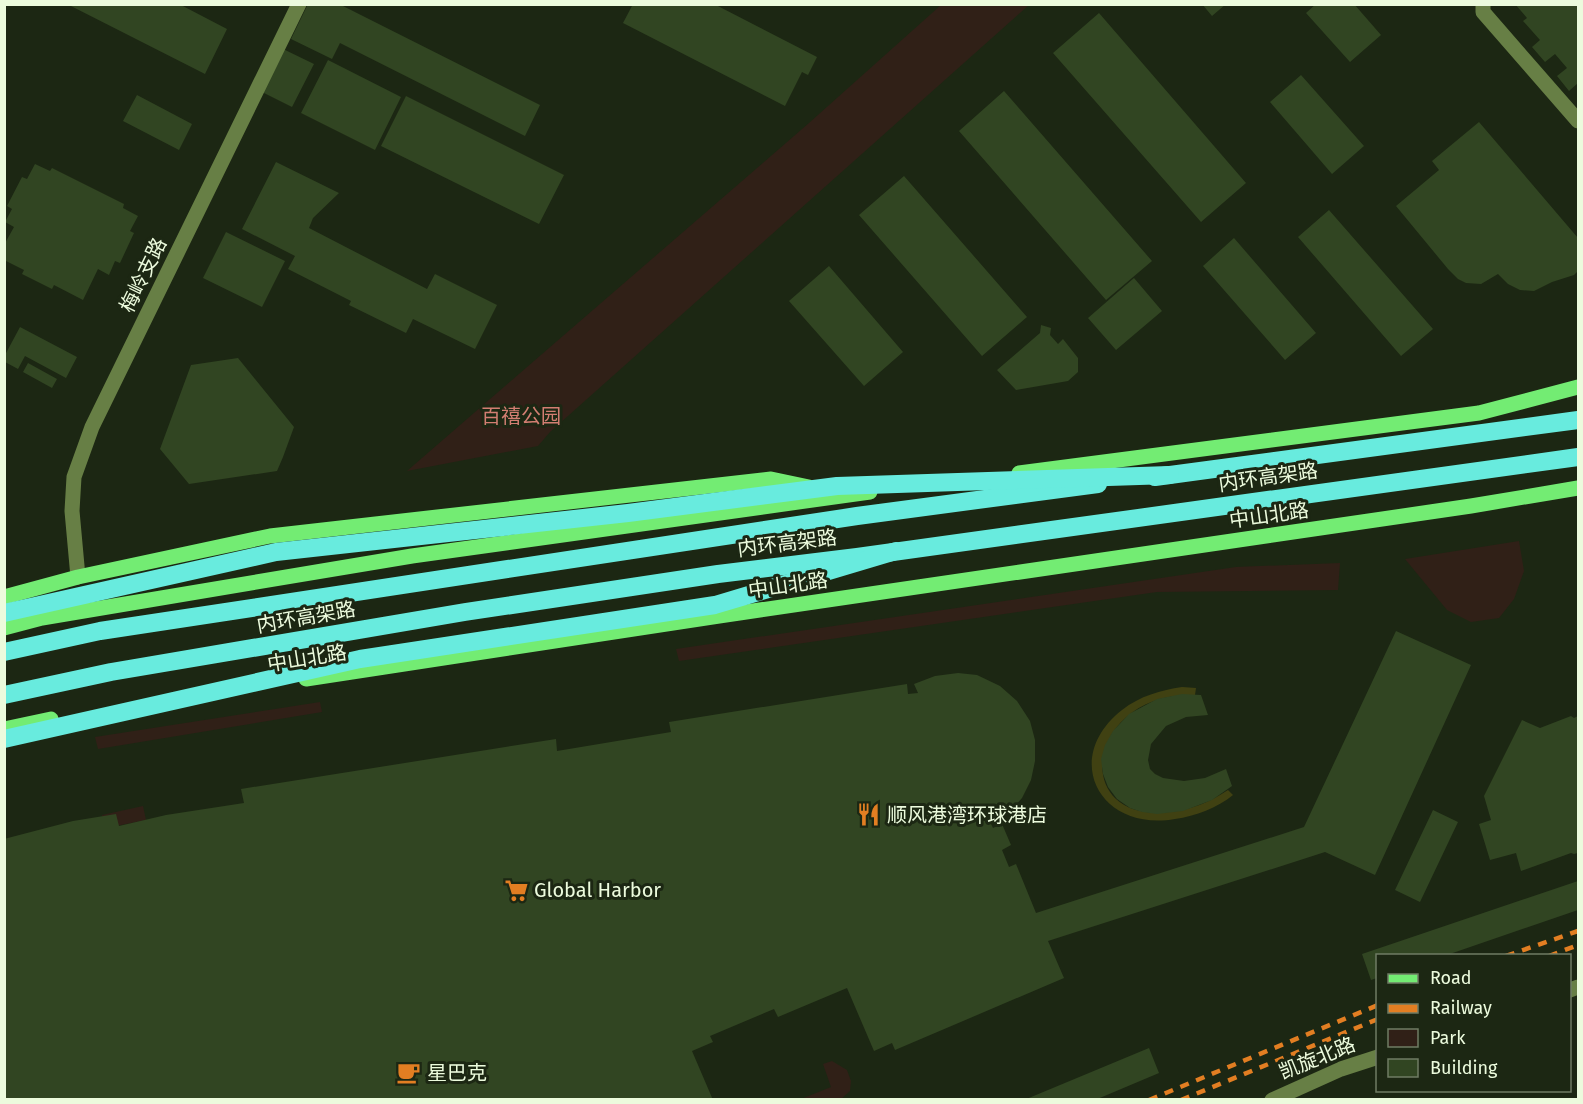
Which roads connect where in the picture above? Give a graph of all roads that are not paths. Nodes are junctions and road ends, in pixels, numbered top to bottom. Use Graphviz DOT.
graph roads {
  1 [pos="299,4"];
  2 [pos="1483,4"];
  3 [pos="1578,121"];
  4 [pos="1578,387"];
  5 [pos="1578,420"];
  6 [pos="1578,457"];
  7 [pos="1170,475"];
  8 [pos="1578,488"];
  9 [pos="850,495"];
  10 [pos="896,551"];
  11 [pos="78,577"];
  12 [pos="4,597"];
  13 [pos="4,613"];
  14 [pos="4,628"];
  15 [pos="4,652"];
  16 [pos="4,695"];
  17 [pos="4,729"];
  18 [pos="4,739"];
  19 [pos="1376,1057"];
  20 [pos="1272,1100"];
  1 -- 11 [label="street, 梅岭支路"];
  2 -- 3 [label="street"];
  4 -- 9 [label="main road"];
  5 -- 7 [label="highway, 内环高架路"];
  6 -- 10 [label="highway, 内环高架路"];
  7 -- 13 [label="highway, bridge"];
  7 -- 15 [label="highway, 内环高架路, bridge"];
  8 -- 17 [label="main road, 中山北路"];
  9 -- 11 [label="main road"];
  9 -- 14 [label="main road"];
  10 -- 16 [label="highway, 内环高架路, bridge"];
  10 -- 18 [label="highway, bridge"];
  11 -- 12 [label="main road"];
  19 -- 20 [label="street, 凯旋北路"];
}
